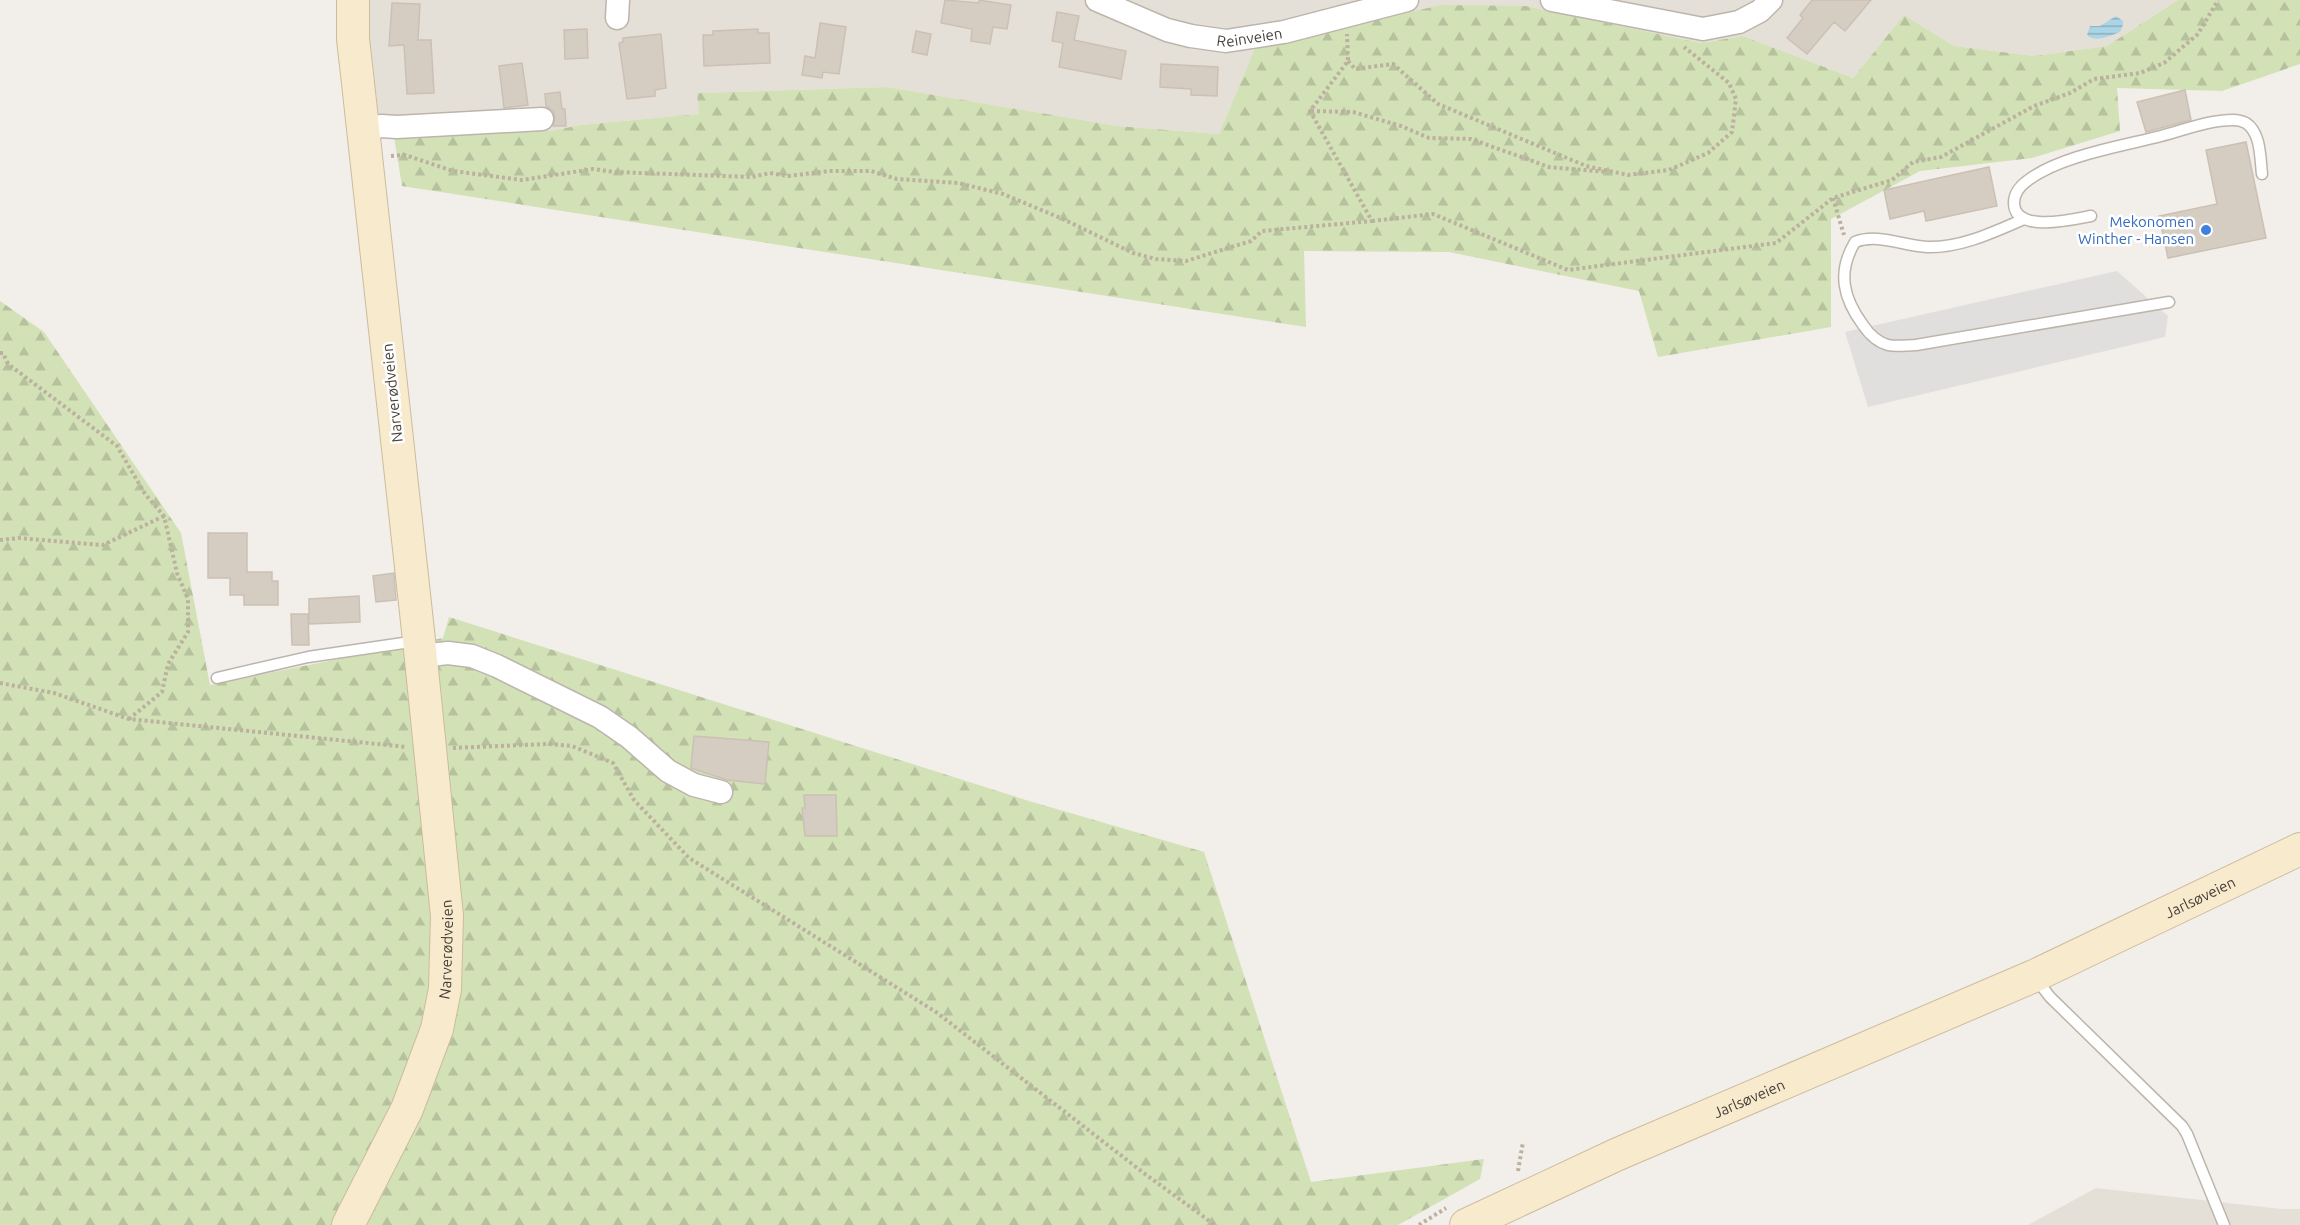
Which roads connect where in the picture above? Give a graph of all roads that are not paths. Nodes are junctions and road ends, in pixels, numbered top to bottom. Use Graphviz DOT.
graph roads {
  1 [pos="354,0"];
  2 [pos="1096,0"];
  3 [pos="1407,0"];
  4 [pos="1552,0"];
  5 [pos="1771,0"];
  6 [pos="542,119"];
  7 [pos="365,143"];
  8 [pos="2262,174"];
  9 [pos="2091,216"];
  10 [pos="2024,219"];
  11 [pos="2169,302"];
  12 [pos="420,648"];
  13 [pos="217,678"];
  14 [pos="721,792"];
  15 [pos="2300,849"];
  16 [pos="2034,976"];
  17 [pos="348,1225"];
  18 [pos="1466,1225"];
  19 [pos="2224,1225"];
  1 -- 7 [label="main road, Narverødveien"];
  2 -- 3 [label="street, Reinveien"];
  4 -- 5 [label="street"];
  6 -- 7 [label="street"];
  7 -- 12 [label="main road, Narverødveien"];
  8 -- 10 [label="lane"];
  9 -- 10 [label="lane"];
  10 -- 11 [label="lane"];
  12 -- 13 [label="lane"];
  12 -- 14 [label="street"];
  12 -- 17 [label="main road, Narverødveien"];
  15 -- 16 [label="main road, Jarlsøveien"];
  16 -- 18 [label="main road, Jarlsøveien"];
  16 -- 19 [label="lane"];
}
